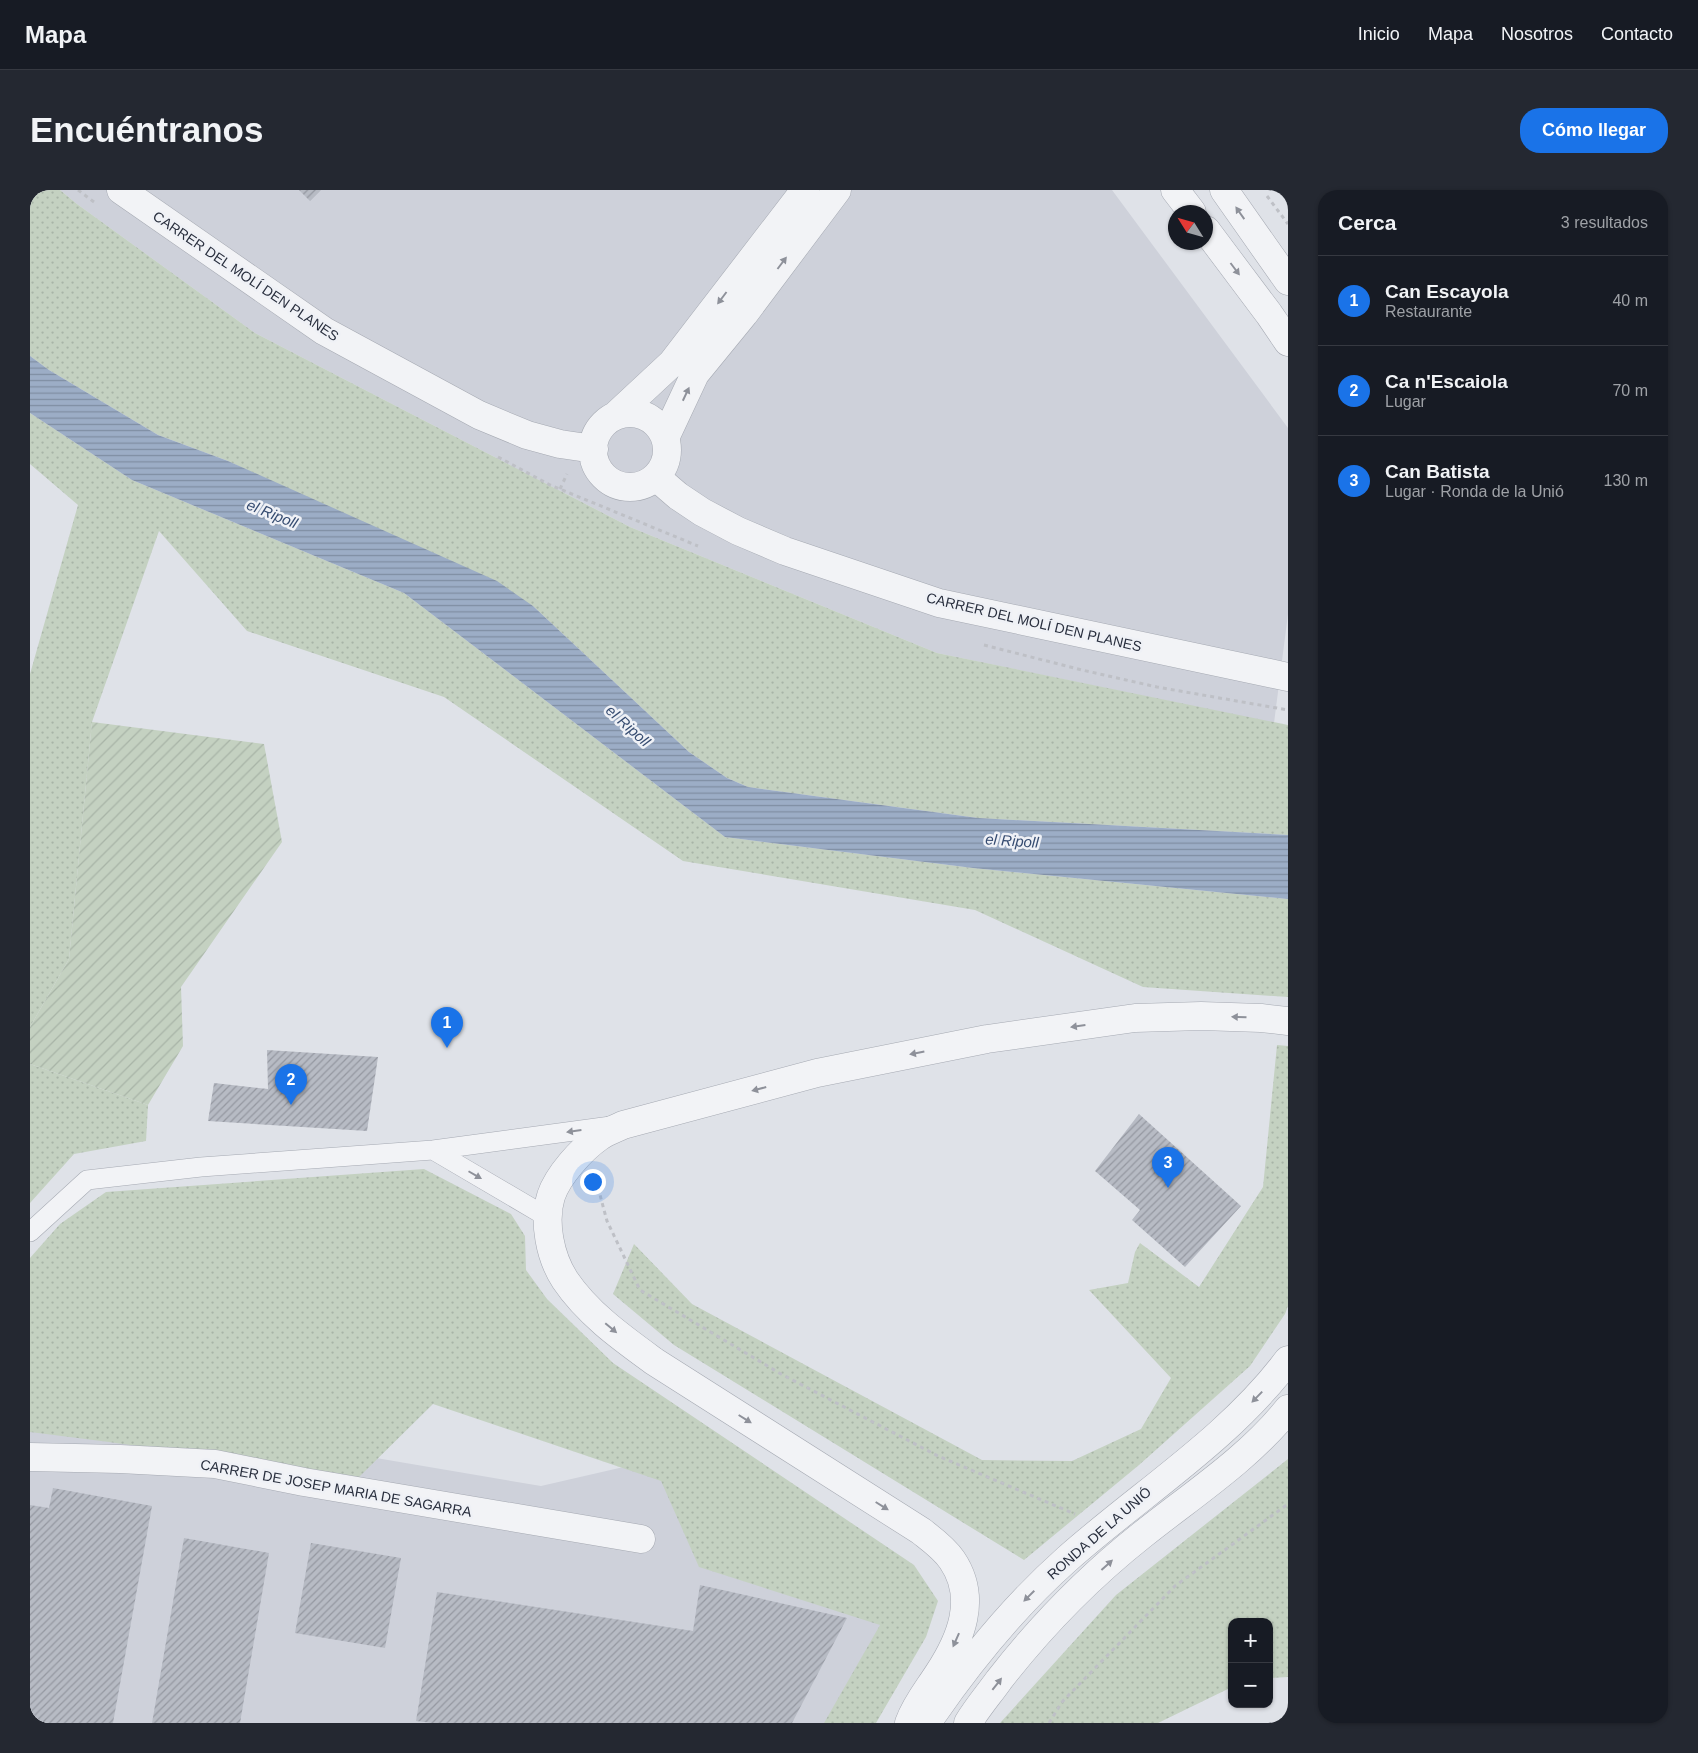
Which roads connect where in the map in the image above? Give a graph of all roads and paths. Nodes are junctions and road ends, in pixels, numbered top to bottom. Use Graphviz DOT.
graph roads {
  1 [pos="121,190"];
  2 [pos="805,190"];
  3 [pos="837,190"];
  4 [pos="1175,190"];
  5 [pos="1224,190"];
  6 [pos="1263,190"];
  7 [pos="1187,205"];
  8 [pos="1288,224"];
  9 [pos="1213,239"];
  10 [pos="1288,281"];
  11 [pos="1288,342"];
  12 [pos="615,416"];
  13 [pos="665,438"];
  14 [pos="594,449"];
  15 [pos="656,477"];
  16 [pos="1288,678"];
  17 [pos="1262,705"];
  18 [pos="1288,710"];
  19 [pos="1288,1021"];
  20 [pos="623,1125"];
  21 [pos="583,1149"];
  22 [pos="433,1150"];
  23 [pos="547,1217"];
  24 [pos="30,1232"];
  25 [pos="1288,1360"];
  26 [pos="1288,1408"];
  27 [pos="1288,1431"];
  28 [pos="30,1457"];
  29 [pos="1229,1467"];
  30 [pos="1288,1504"];
  31 [pos="1105,1526"];
  32 [pos="641,1539"];
  33 [pos="909,1723"];
  34 [pos="927,1723"];
  35 [pos="968,1723"];
  36 [pos="1049,1723"];
  1 -- 14 [label="street, CARRER DEL MOLÍ DEN PLANES"];
  2 -- 12 [label="street, one-way"];
  13 -- 3 [label="street, one-way"];
  4 -- 7 [label="street"];
  10 -- 5 [label="street, one-way"];
  6 -- 8 [label="path"];
  9 -- 11 [label="street, one-way"];
  12 -- 13 [label="street"];
  12 -- 14 [label="street"];
  13 -- 15 [label="street"];
  14 -- 15 [label="street"];
  15 -- 16 [label="street, CARRER DEL MOLÍ DEN PLANES"];
  17 -- 18 [label="path"];
  19 -- 20 [label="street, one-way"];
  20 -- 21 [label="street"];
  20 -- 22 [label="lane, one-way"];
  21 -- 23 [label="street"];
  21 -- 31 [label="path"];
  22 -- 23 [label="lane, one-way"];
  22 -- 24 [label="lane"];
  23 -- 33 [label="street, one-way"];
  25 -- 31 [label="street, RONDA DE LA UNIÓ, one-way"];
  26 -- 29 [label="street"];
  27 -- 29 [label="street"];
  28 -- 32 [label="street, CARRER DE JOSEP MARIA DE SAGARRA"];
  35 -- 29 [label="street, one-way"];
  30 -- 36 [label="path"];
  31 -- 34 [label="street, RONDA DE LA UNIÓ, one-way"];
}
